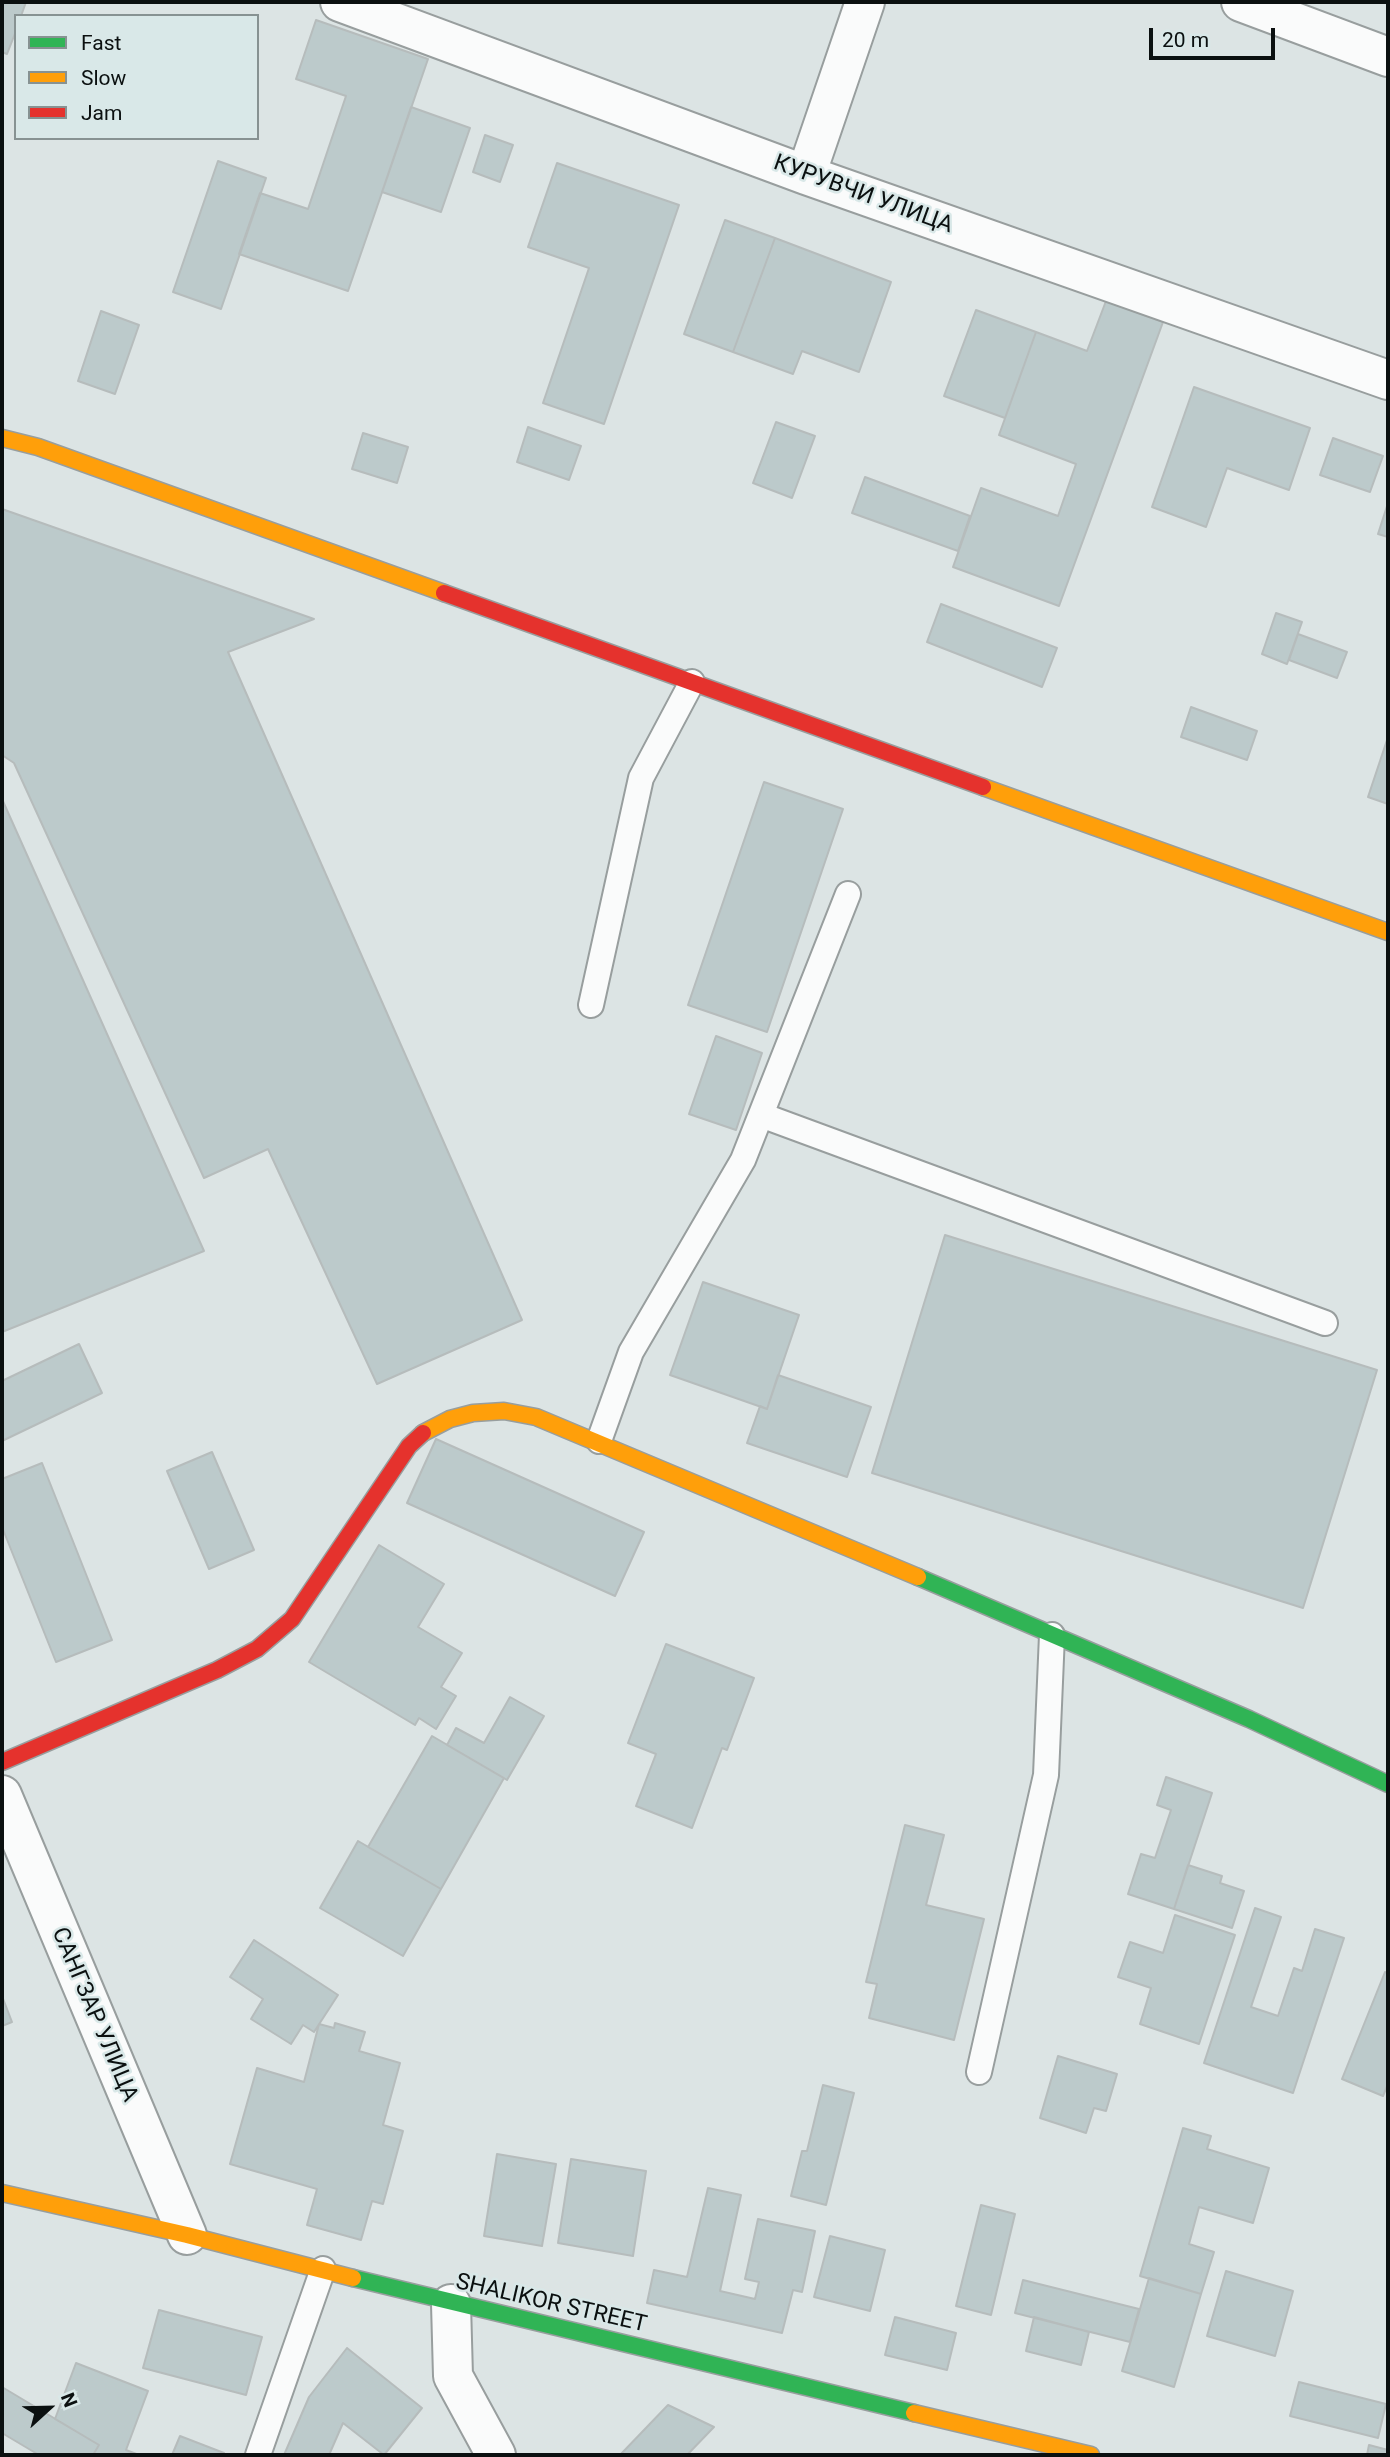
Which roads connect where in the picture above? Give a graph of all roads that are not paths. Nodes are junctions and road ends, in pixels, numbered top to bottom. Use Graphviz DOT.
graph roads {
  1 [pos="340,2"];
  2 [pos="865,2"];
  3 [pos="1241,2"];
  4 [pos="1388,57"];
  5 [pos="806,175"];
  6 [pos="1388,380"];
  7 [pos="2,438"];
  8 [pos="692,682"];
  9 [pos="848,894"];
  10 [pos="1388,932"];
  11 [pos="591,1005"];
  12 [pos="761,1115"];
  13 [pos="1325,1323"];
  14 [pos="599,1440"];
  15 [pos="1052,1635"];
  16 [pos="2,1762"];
  17 [pos="1388,1784"];
  18 [pos="2,1795"];
  19 [pos="979,2073"];
  20 [pos="2,2193"];
  21 [pos="187,2235"];
  22 [pos="323,2269"];
  23 [pos="451,2304"];
  24 [pos="258,2455"];
  25 [pos="496,2455"];
  26 [pos="1091,2455"];
  1 -- 5 [label="street, КУРУВЧИ УЛИЦА"];
  2 -- 5 [label="street"];
  3 -- 4 [label="street"];
  5 -- 6 [label="street, КУРУВЧИ УЛИЦА"];
  7 -- 8 [label="street"];
  8 -- 10 [label="street"];
  8 -- 11 [label="lane"];
  9 -- 12 [label="lane"];
  12 -- 13 [label="lane"];
  12 -- 14 [label="lane"];
  14 -- 15 [label="street"];
  14 -- 16 [label="street"];
  15 -- 17 [label="street"];
  15 -- 19 [label="lane"];
  18 -- 21 [label="street, САНГЗАР УЛИЦА"];
  20 -- 21 [label="street, SHАLIKOR STREET"];
  21 -- 22 [label="street, SHАLIKOR STREET"];
  22 -- 23 [label="street, SHАLIKOR STREET"];
  22 -- 24 [label="lane"];
  23 -- 25 [label="street"];
  23 -- 26 [label="street, SHАLIKOR STREET"];
}
